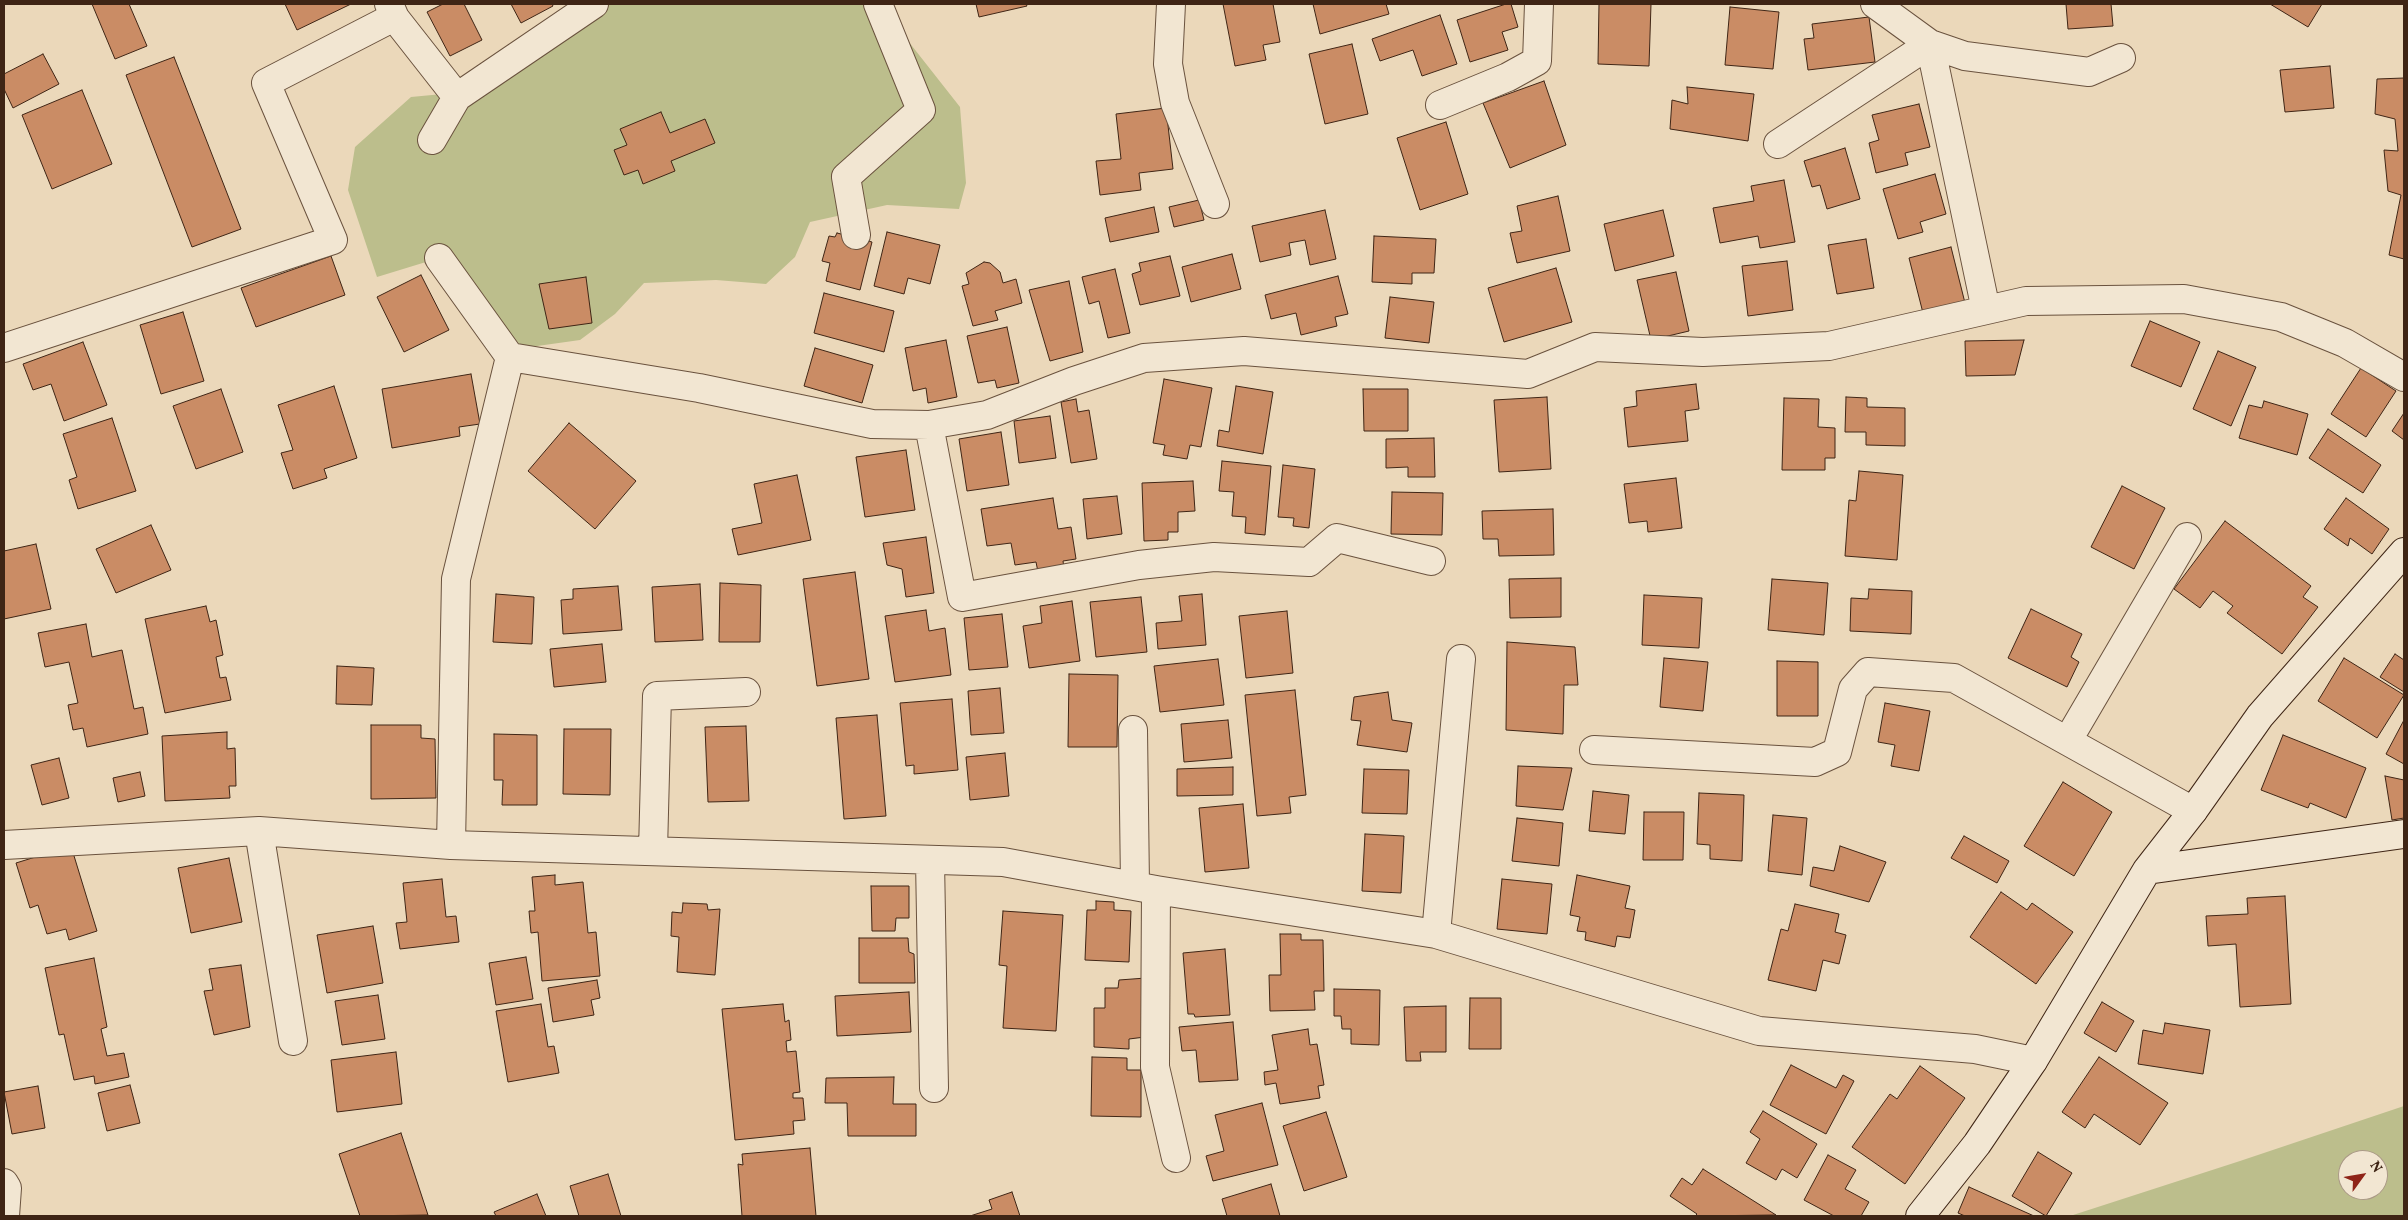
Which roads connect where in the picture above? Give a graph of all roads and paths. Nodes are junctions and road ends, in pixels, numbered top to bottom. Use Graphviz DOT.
graph roads {
  1 [pos="594,4"];
  2 [pos="878,4"];
  3 [pos="1171,4"];
  4 [pos="1539,4"];
  5 [pos="1875,4"];
  6 [pos="392,10"];
  7 [pos="1930,44"];
  8 [pos="2121,58"];
  9 [pos="457,97"];
  10 [pos="1440,105"];
  11 [pos="432,140"];
  12 [pos="1778,144"];
  13 [pos="1215,204"];
  14 [pos="856,235"];
  15 [pos="439,258"];
  16 [pos="1986,310"];
  17 [pos="4,348"];
  18 [pos="510,358"];
  19 [pos="2404,377"];
  20 [pos="929,425"];
  21 [pos="2187,537"];
  22 [pos="2404,552"];
  23 [pos="1431,561"];
  24 [pos="1461,659"];
  25 [pos="746,692"];
  26 [pos="1133,730"];
  27 [pos="2068,740"];
  28 [pos="1594,750"];
  29 [pos="2194,811"];
  30 [pos="259,831"];
  31 [pos="2404,834"];
  32 [pos="451,845"];
  33 [pos="4,846"];
  34 [pos="652,852"];
  35 [pos="930,860"];
  36 [pos="2147,870"];
  37 [pos="1146,888"];
  38 [pos="1436,934"];
  39 [pos="293,1041"];
  40 [pos="2033,1061"];
  41 [pos="934,1088"];
  42 [pos="1176,1158"];
  43 [pos="4,1183"];
  44 [pos="5,1216"];
  45 [pos="1920,1216"];
  1 -- 9 [label="street"];
  2 -- 14 [label="street"];
  3 -- 13 [label="street"];
  4 -- 10 [label="street"];
  5 -- 7 [label="street"];
  6 -- 9 [label="street"];
  6 -- 17 [label="street"];
  7 -- 8 [label="street"];
  7 -- 12 [label="street"];
  7 -- 16 [label="street"];
  9 -- 11 [label="street"];
  15 -- 18 [label="street"];
  16 -- 19 [label="street"];
  16 -- 20 [label="street"];
  18 -- 20 [label="street"];
  18 -- 32 [label="street"];
  20 -- 23 [label="street"];
  21 -- 27 [label="street"];
  22 -- 29 [label="street"];
  24 -- 38 [label="street"];
  25 -- 34 [label="street"];
  26 -- 37 [label="street"];
  27 -- 28 [label="street"];
  27 -- 29 [label="street"];
  29 -- 36 [label="street"];
  30 -- 32 [label="street"];
  30 -- 33 [label="street"];
  30 -- 39 [label="street"];
  31 -- 36 [label="street"];
  32 -- 34 [label="street"];
  34 -- 35 [label="street"];
  35 -- 37 [label="street"];
  35 -- 41 [label="street"];
  36 -- 40 [label="street"];
  37 -- 38 [label="street"];
  37 -- 42 [label="street"];
  38 -- 40 [label="street"];
  40 -- 45 [label="street"];
  43 -- 44 [label="street"];
}
